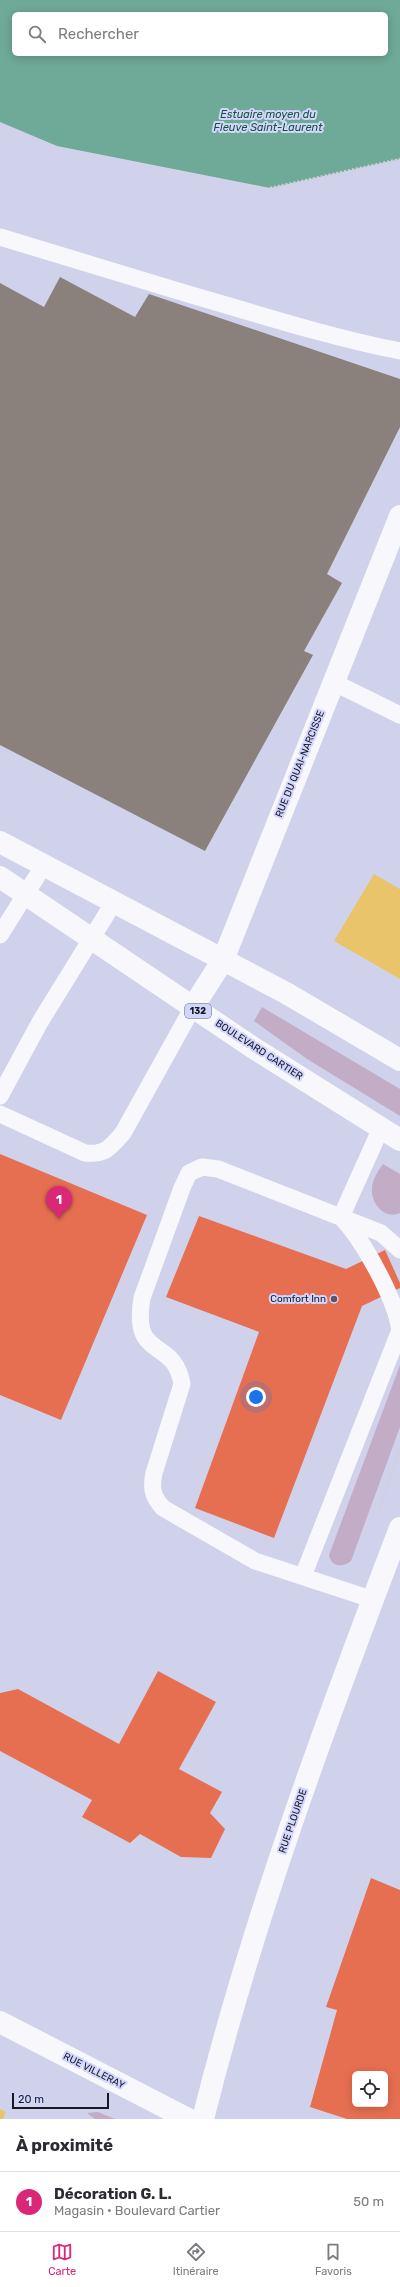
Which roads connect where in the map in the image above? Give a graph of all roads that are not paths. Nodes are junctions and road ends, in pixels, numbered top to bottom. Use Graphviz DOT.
graph roads {
  1 [pos="0,237"];
  2 [pos="400,351"];
  3 [pos="400,516"];
  4 [pos="333,682"];
  5 [pos="400,715"];
  6 [pos="0,842"];
  7 [pos="44,865"];
  8 [pos="0,877"];
  9 [pos="26,895"];
  10 [pos="114,902"];
  11 [pos="0,935"];
  12 [pos="92,939"];
  13 [pos="223,960"];
  14 [pos="194,1008"];
  15 [pos="400,1060"];
  16 [pos="0,1096"];
  17 [pos="0,1114"];
  18 [pos="382,1128"];
  19 [pos="400,1140"];
  20 [pos="341,1217"];
  21 [pos="400,1250"];
  22 [pos="400,1330"];
  23 [pos="400,1528"];
  24 [pos="303,1576"];
  25 [pos="374,1600"];
  26 [pos="0,2022"];
  27 [pos="188,2119"];
  28 [pos="202,2119"];
  1 -- 2 [label="lane"];
  3 -- 4 [label="street, RUE DU QUAI-NARCISSE"];
  4 -- 5 [label="lane"];
  4 -- 13 [label="street, RUE DU QUAI-NARCISSE"];
  6 -- 7 [label="street"];
  7 -- 9 [label="lane"];
  7 -- 10 [label="street"];
  8 -- 9 [label="street, BOULEVARD CARTIER / 132"];
  9 -- 11 [label="lane"];
  9 -- 12 [label="street, BOULEVARD CARTIER / 132"];
  10 -- 12 [label="lane"];
  10 -- 13 [label="street"];
  12 -- 14 [label="street, BOULEVARD CARTIER / 132"];
  12 -- 16 [label="lane"];
  13 -- 14 [label="street, RUE DU QUAI-NARCISSE"];
  13 -- 15 [label="street"];
  14 -- 17 [label="lane"];
  14 -- 18 [label="street, BOULEVARD CARTIER / 132"];
  18 -- 19 [label="street, BOULEVARD CARTIER / 132"];
  18 -- 20 [label="lane"];
  20 -- 21 [label="lane"];
  20 -- 22 [label="lane"];
  20 -- 24 [label="lane"];
  22 -- 24 [label="lane"];
  23 -- 25 [label="street, RUE PLOURDE"];
  24 -- 25 [label="lane"];
  25 -- 28 [label="street, RUE PLOURDE"];
  26 -- 27 [label="street, RUE VILLERAY"];
}
